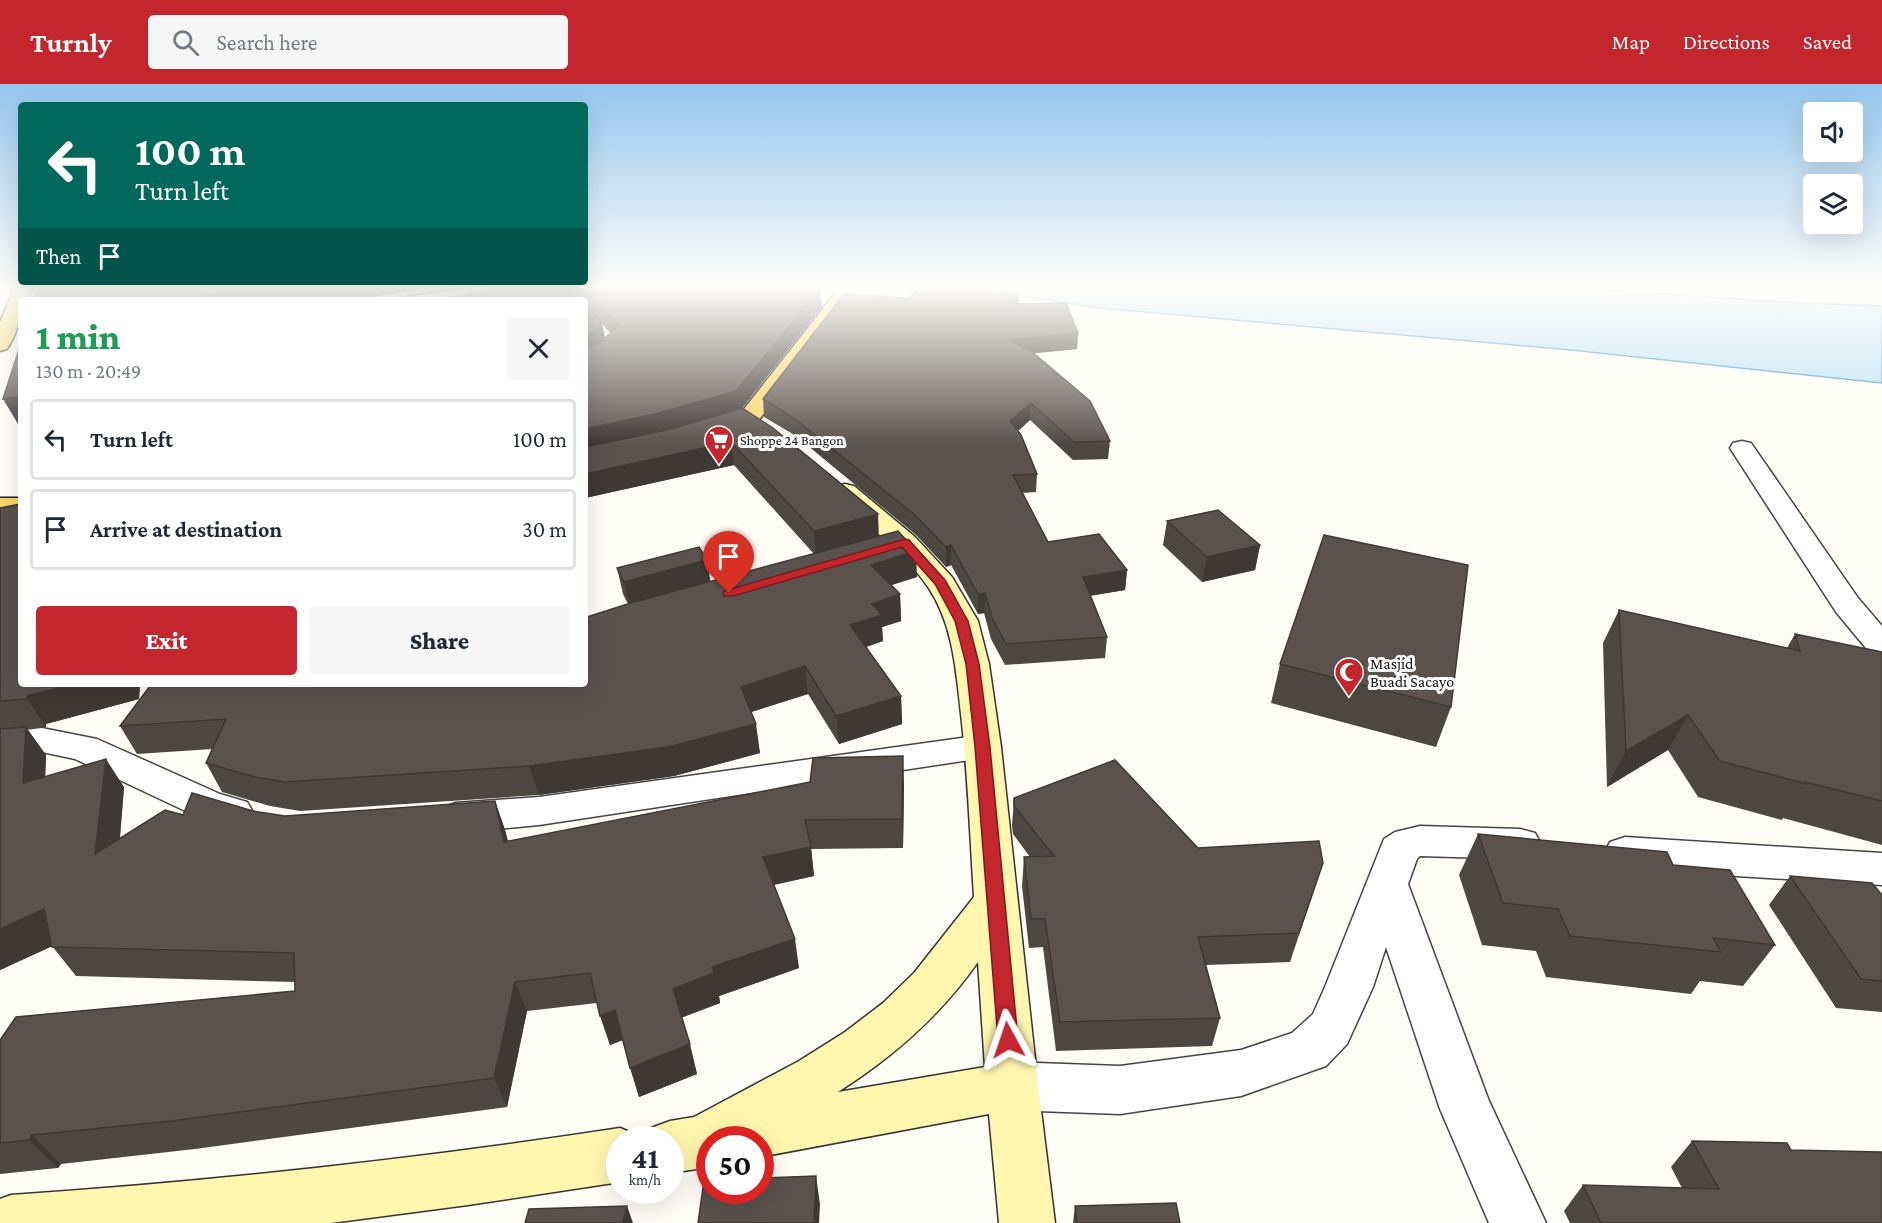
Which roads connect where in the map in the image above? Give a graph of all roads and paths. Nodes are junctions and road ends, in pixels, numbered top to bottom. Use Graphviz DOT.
graph roads {
  1 [pos="612,340"];
  2 [pos="816,340"];
  3 [pos="588,363"];
  4 [pos="686,438"];
  5 [pos="1742,448"];
  6 [pos="823,473"];
  7 [pos="0,506"];
  8 [pos="18,506"];
  9 [pos="1882,646"];
  10 [pos="0,745"];
  11 [pos="983,747"];
  12 [pos="422,820"];
  13 [pos="270,823"];
  14 [pos="1882,869"];
  15 [pos="1387,885"];
  16 [pos="996,900"];
  17 [pos="1012,1086"];
  18 [pos="729,1126"];
  19 [pos="774,1129"];
  20 [pos="606,1157"];
  21 [pos="11,1223"];
  22 [pos="1027,1223"];
  23 [pos="1518,1223"];
  1 -- 3 [label="lane"];
  2 -- 4 [label="main road"];
  5 -- 9 [label="street"];
  6 -- 11 [label="main road"];
  7 -- 8 [label="main road"];
  10 -- 13 [label="street"];
  11 -- 12 [label="street"];
  11 -- 16 [label="main road"];
  14 -- 15 [label="street"];
  15 -- 17 [label="street"];
  15 -- 23 [label="street"];
  16 -- 17 [label="main road"];
  16 -- 18 [label="main road"];
  17 -- 19 [label="main road"];
  17 -- 22 [label="main road"];
  20 -- 21 [label="main road"];
}
